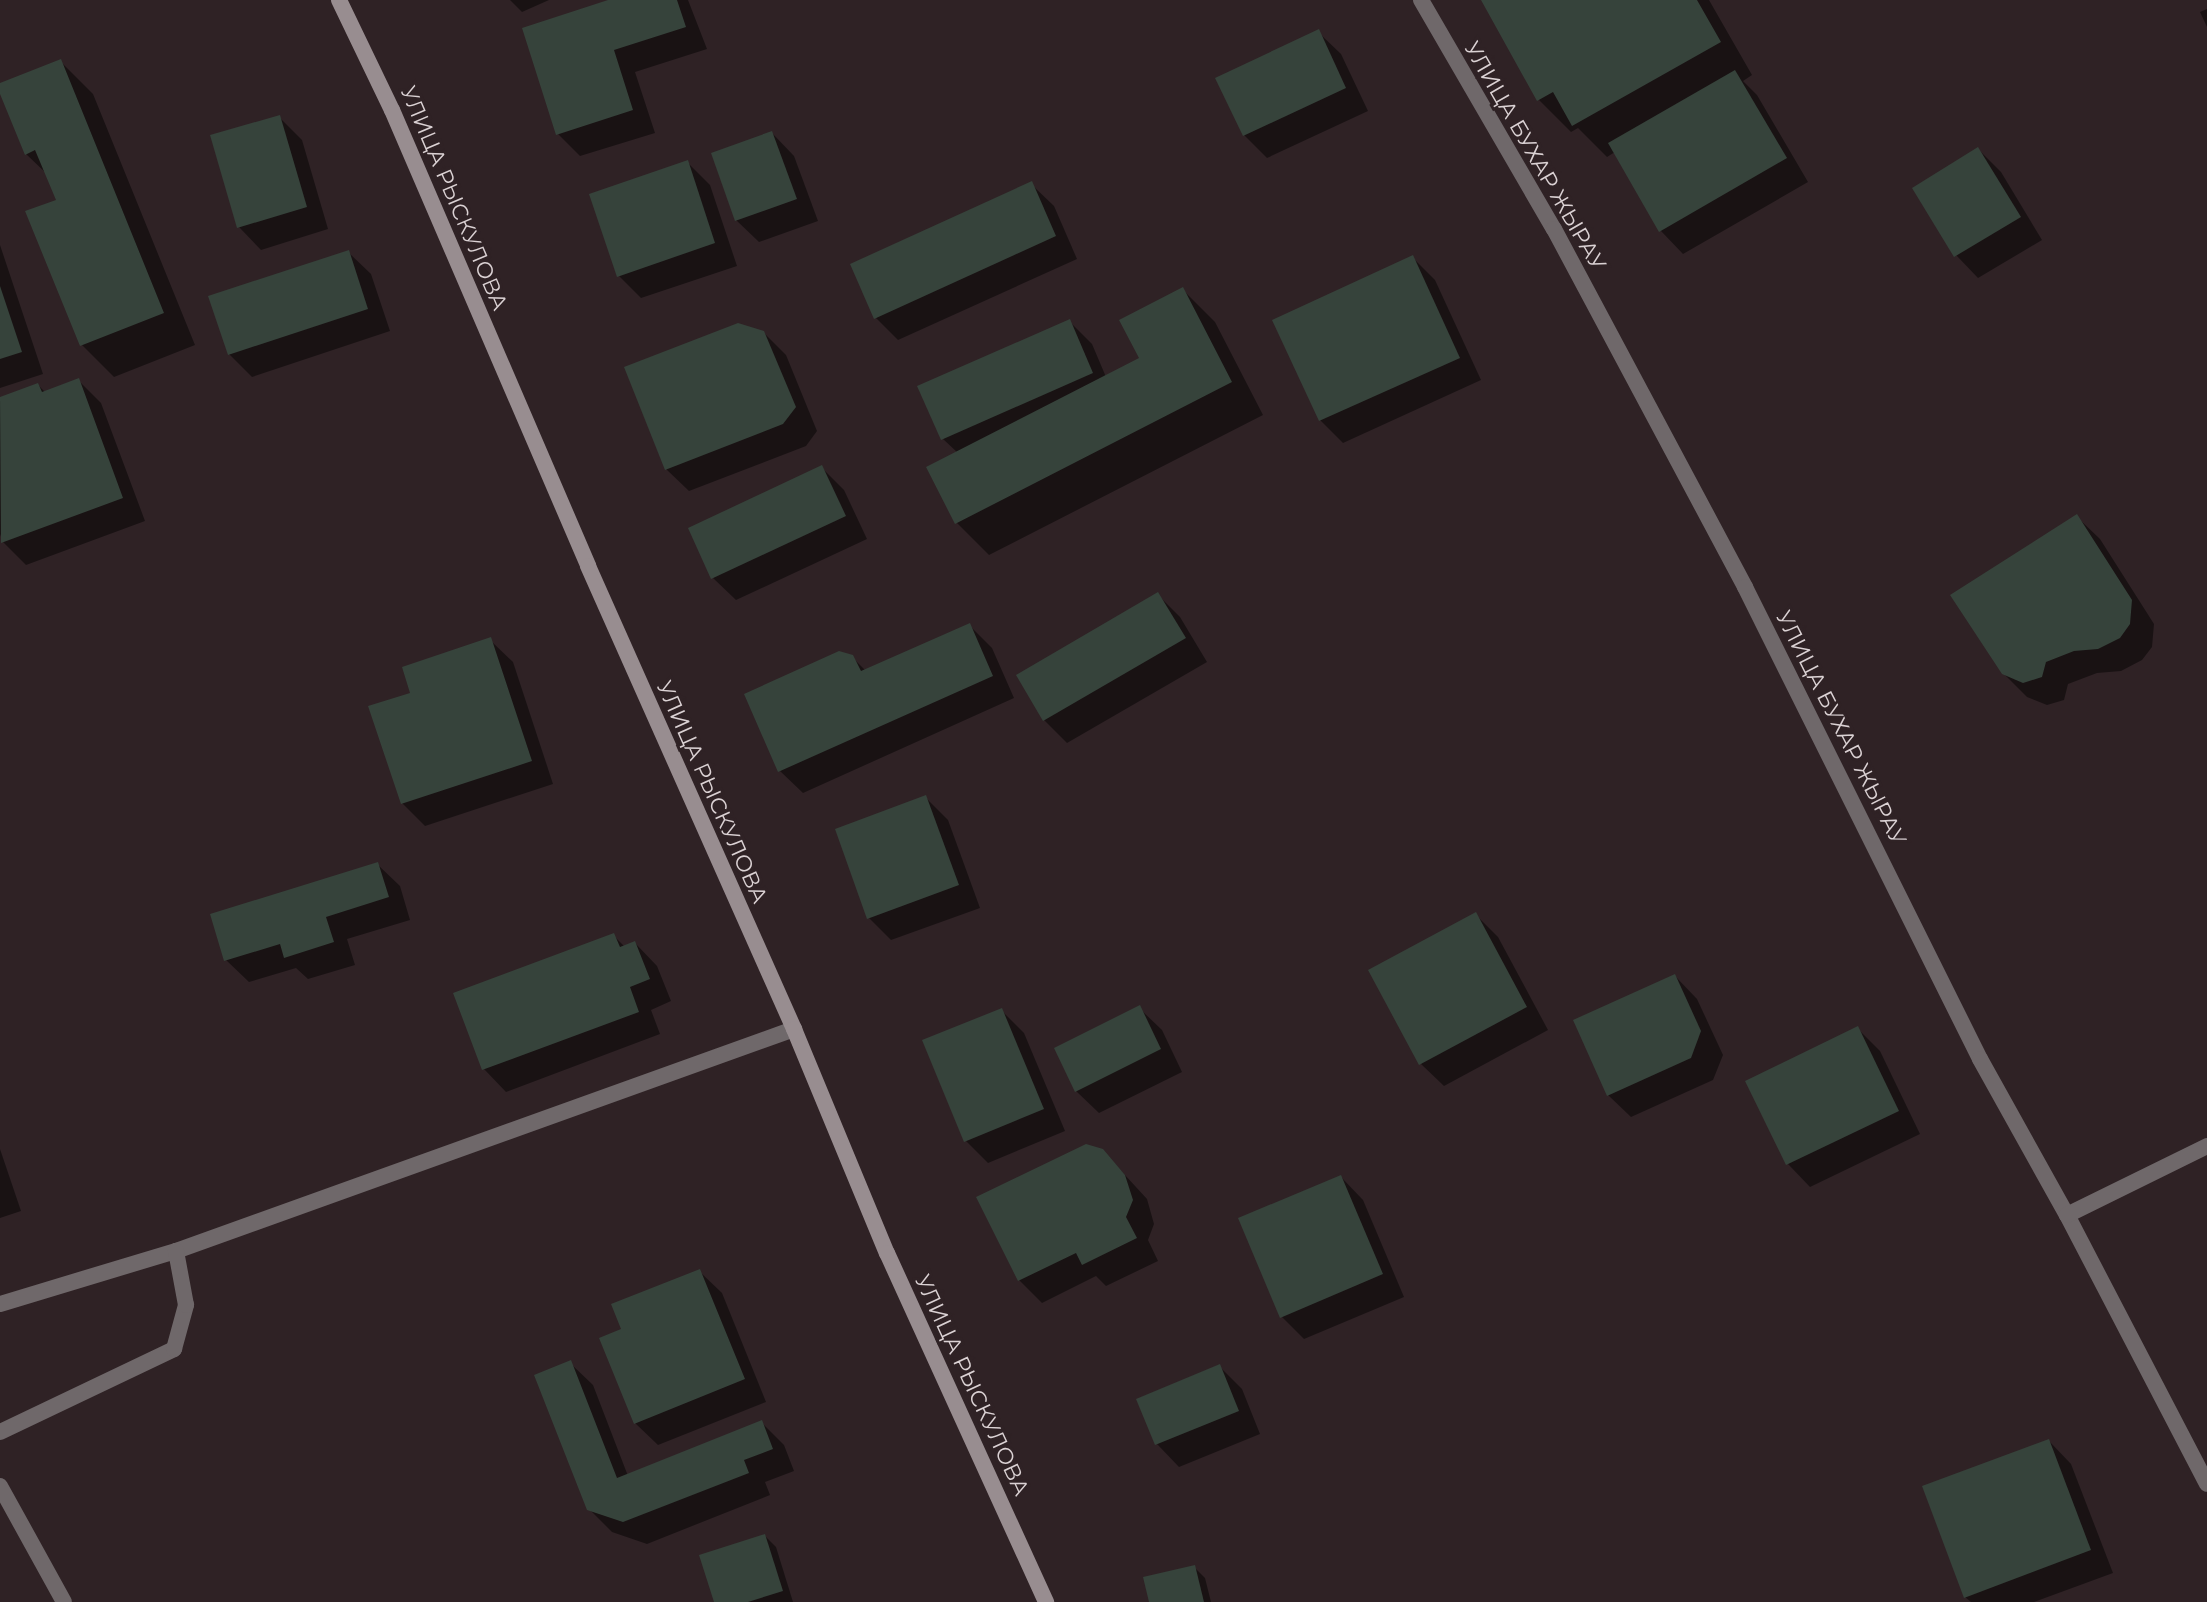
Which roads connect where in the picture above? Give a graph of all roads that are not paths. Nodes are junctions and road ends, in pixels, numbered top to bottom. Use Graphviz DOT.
graph roads {
  1 [pos="339,0"];
  2 [pos="1421,0"];
  3 [pos="794,1029"];
  4 [pos="2207,1146"];
  5 [pos="2067,1215"];
  6 [pos="176,1251"];
  7 [pos="0,1304"];
  8 [pos="0,1432"];
  9 [pos="2207,1484"];
  10 [pos="0,1486"];
  11 [pos="64,1602"];
  12 [pos="1046,1602"];
  1 -- 3 [label="street, УЛИЦА РЫСКУЛОВА"];
  2 -- 5 [label="street, УЛИЦА БУХАР ЖЫРАУ"];
  3 -- 6 [label="street"];
  3 -- 12 [label="street, УЛИЦА РЫСКУЛОВА"];
  4 -- 5 [label="street"];
  5 -- 9 [label="street, УЛИЦА БУХАР ЖЫРАУ"];
  6 -- 7 [label="street"];
  6 -- 8 [label="street"];
  10 -- 11 [label="street"];
}
